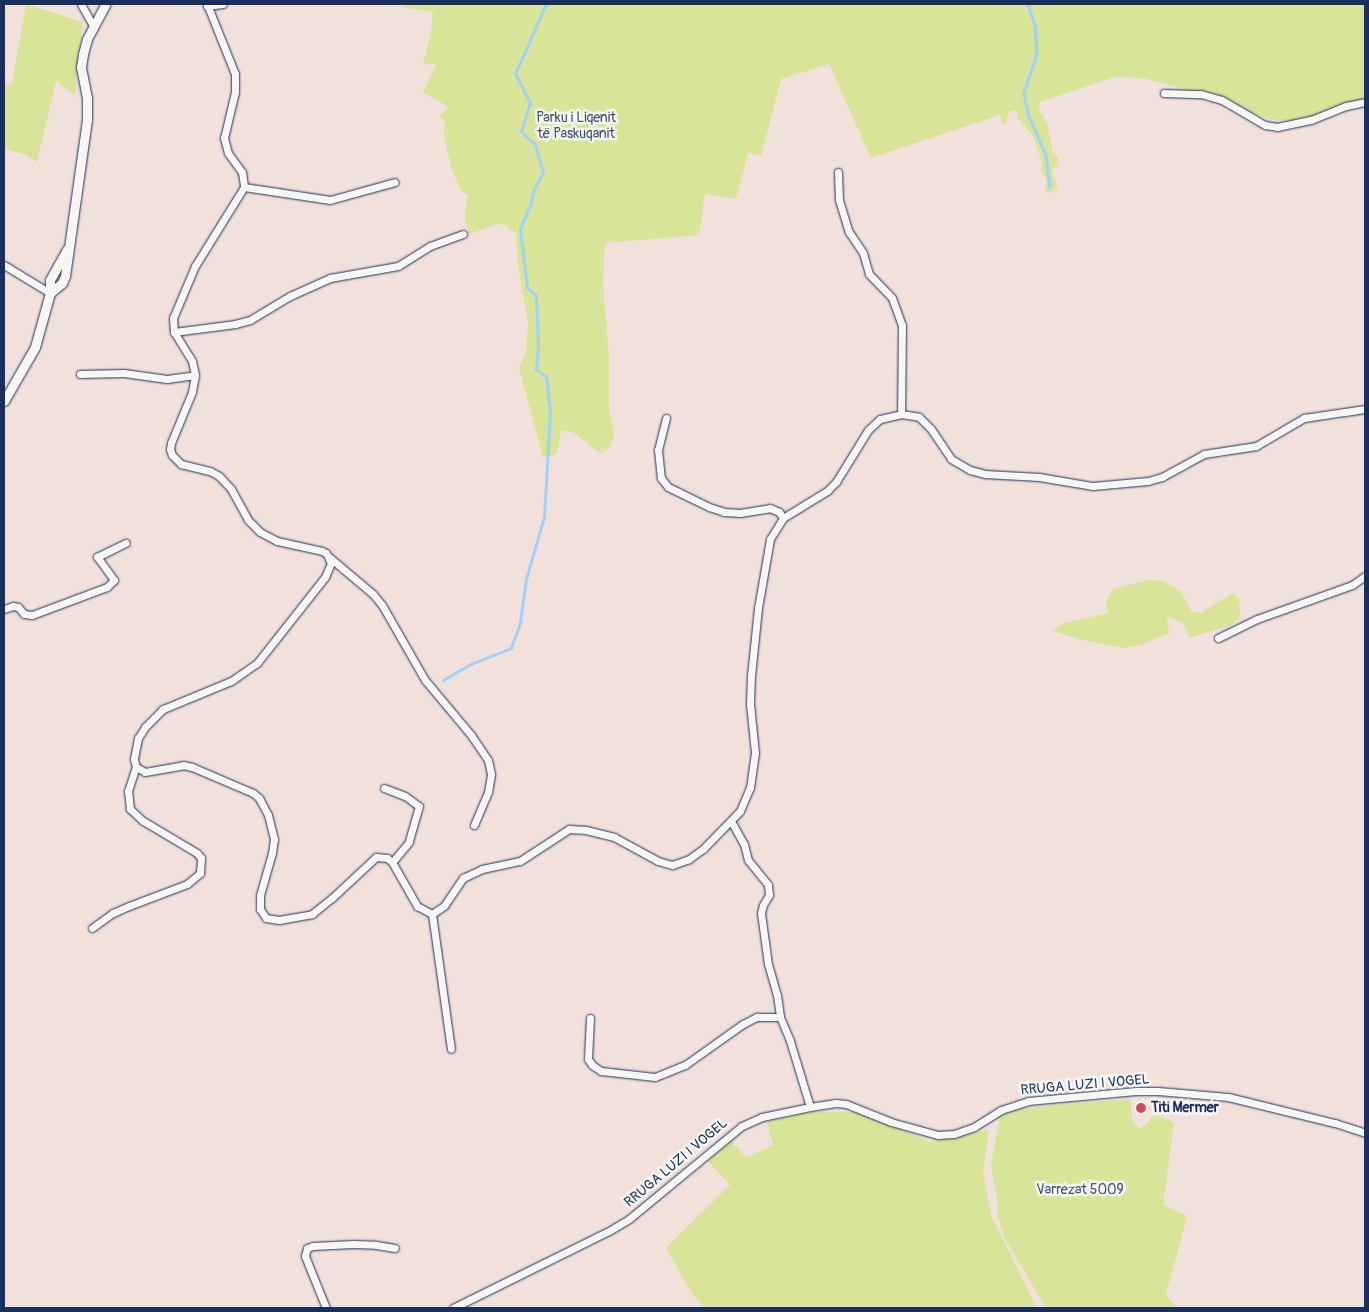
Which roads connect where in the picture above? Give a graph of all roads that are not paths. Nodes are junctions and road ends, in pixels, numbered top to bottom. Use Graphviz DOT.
graph roads {
  1 [pos="81,4"];
  2 [pos="106,4"];
  3 [pos="223,4"];
  4 [pos="207,5"];
  5 [pos="94,26"];
  6 [pos="1164,93"];
  7 [pos="1365,102"];
  8 [pos="838,172"];
  9 [pos="394,182"];
  10 [pos="244,187"];
  11 [pos="463,234"];
  12 [pos="4,265"];
  13 [pos="50,293"];
  14 [pos="174,332"];
  15 [pos="80,374"];
  16 [pos="195,375"];
  17 [pos="4,401"];
  18 [pos="1365,409"];
  19 [pos="901,414"];
  20 [pos="666,418"];
  21 [pos="783,518"];
  22 [pos="126,543"];
  23 [pos="329,557"];
  24 [pos="1365,576"];
  25 [pos="4,610"];
  26 [pos="1218,638"];
  27 [pos="136,766"];
  28 [pos="384,788"];
  29 [pos="731,821"];
  30 [pos="474,824"];
  31 [pos="392,862"];
  32 [pos="432,914"];
  33 [pos="92,928"];
  34 [pos="780,1017"];
  35 [pos="590,1018"];
  36 [pos="452,1049"];
  37 [pos="810,1107"];
  38 [pos="1365,1133"];
  39 [pos="395,1248"];
  40 [pos="326,1308"];
  41 [pos="453,1308"];
  1 -- 5 [label="street"];
  2 -- 5 [label="street"];
  3 -- 4 [label="street"];
  4 -- 10 [label="street"];
  5 -- 13 [label="street"];
  6 -- 7 [label="street"];
  8 -- 19 [label="street"];
  9 -- 10 [label="street"];
  10 -- 14 [label="street"];
  11 -- 14 [label="street"];
  12 -- 13 [label="street"];
  13 -- 17 [label="street"];
  14 -- 16 [label="street"];
  15 -- 16 [label="street"];
  16 -- 23 [label="street"];
  18 -- 19 [label="street"];
  19 -- 21 [label="street"];
  20 -- 21 [label="street"];
  21 -- 29 [label="street"];
  22 -- 25 [label="street"];
  23 -- 27 [label="street"];
  23 -- 30 [label="street"];
  24 -- 26 [label="street"];
  27 -- 31 [label="street"];
  27 -- 33 [label="street"];
  28 -- 31 [label="street"];
  29 -- 32 [label="street"];
  29 -- 34 [label="street"];
  31 -- 32 [label="street"];
  32 -- 36 [label="street"];
  34 -- 35 [label="street"];
  34 -- 37 [label="street"];
  37 -- 38 [label="street, RRUGA LUZI I VOGEL"];
  37 -- 41 [label="street, RRUGA LUZI I VOGEL"];
  39 -- 40 [label="street"];
}
